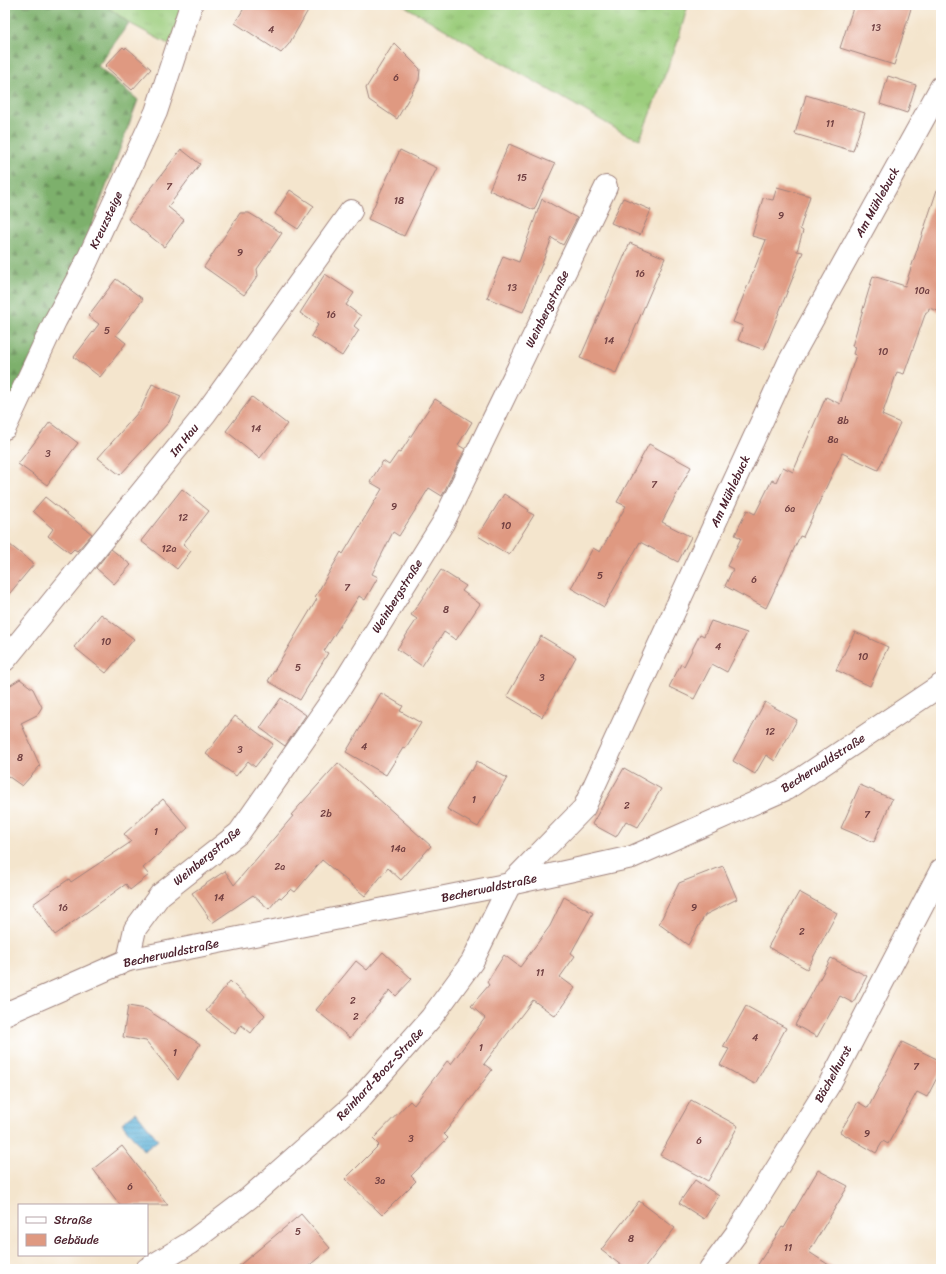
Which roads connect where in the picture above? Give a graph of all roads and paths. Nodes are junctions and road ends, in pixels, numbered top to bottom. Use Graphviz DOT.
graph roads {
  1 [pos="191,5"];
  2 [pos="941,88"];
  3 [pos="606,187"];
  4 [pos="351,211"];
  5 [pos="5,428"];
  6 [pos="5,660"];
  7 [pos="941,685"];
  8 [pos="941,870"];
  9 [pos="510,884"];
  10 [pos="128,960"];
  11 [pos="5,1014"];
  12 [pos="147,1269"];
  13 [pos="710,1269"];
  1 -- 5 [label="street, Kreuzsteige"];
  2 -- 9 [label="street, Am Mühlebuck"];
  3 -- 10 [label="street, Weinbergstraße"];
  4 -- 6 [label="street, Im Hau"];
  7 -- 9 [label="street, Becherwaldstraße"];
  8 -- 13 [label="street, Bächelhurst"];
  9 -- 10 [label="street, Becherwaldstraße"];
  9 -- 12 [label="street, Reinhard-Booz-Straße"];
  10 -- 11 [label="street, Becherwaldstraße"];
}
